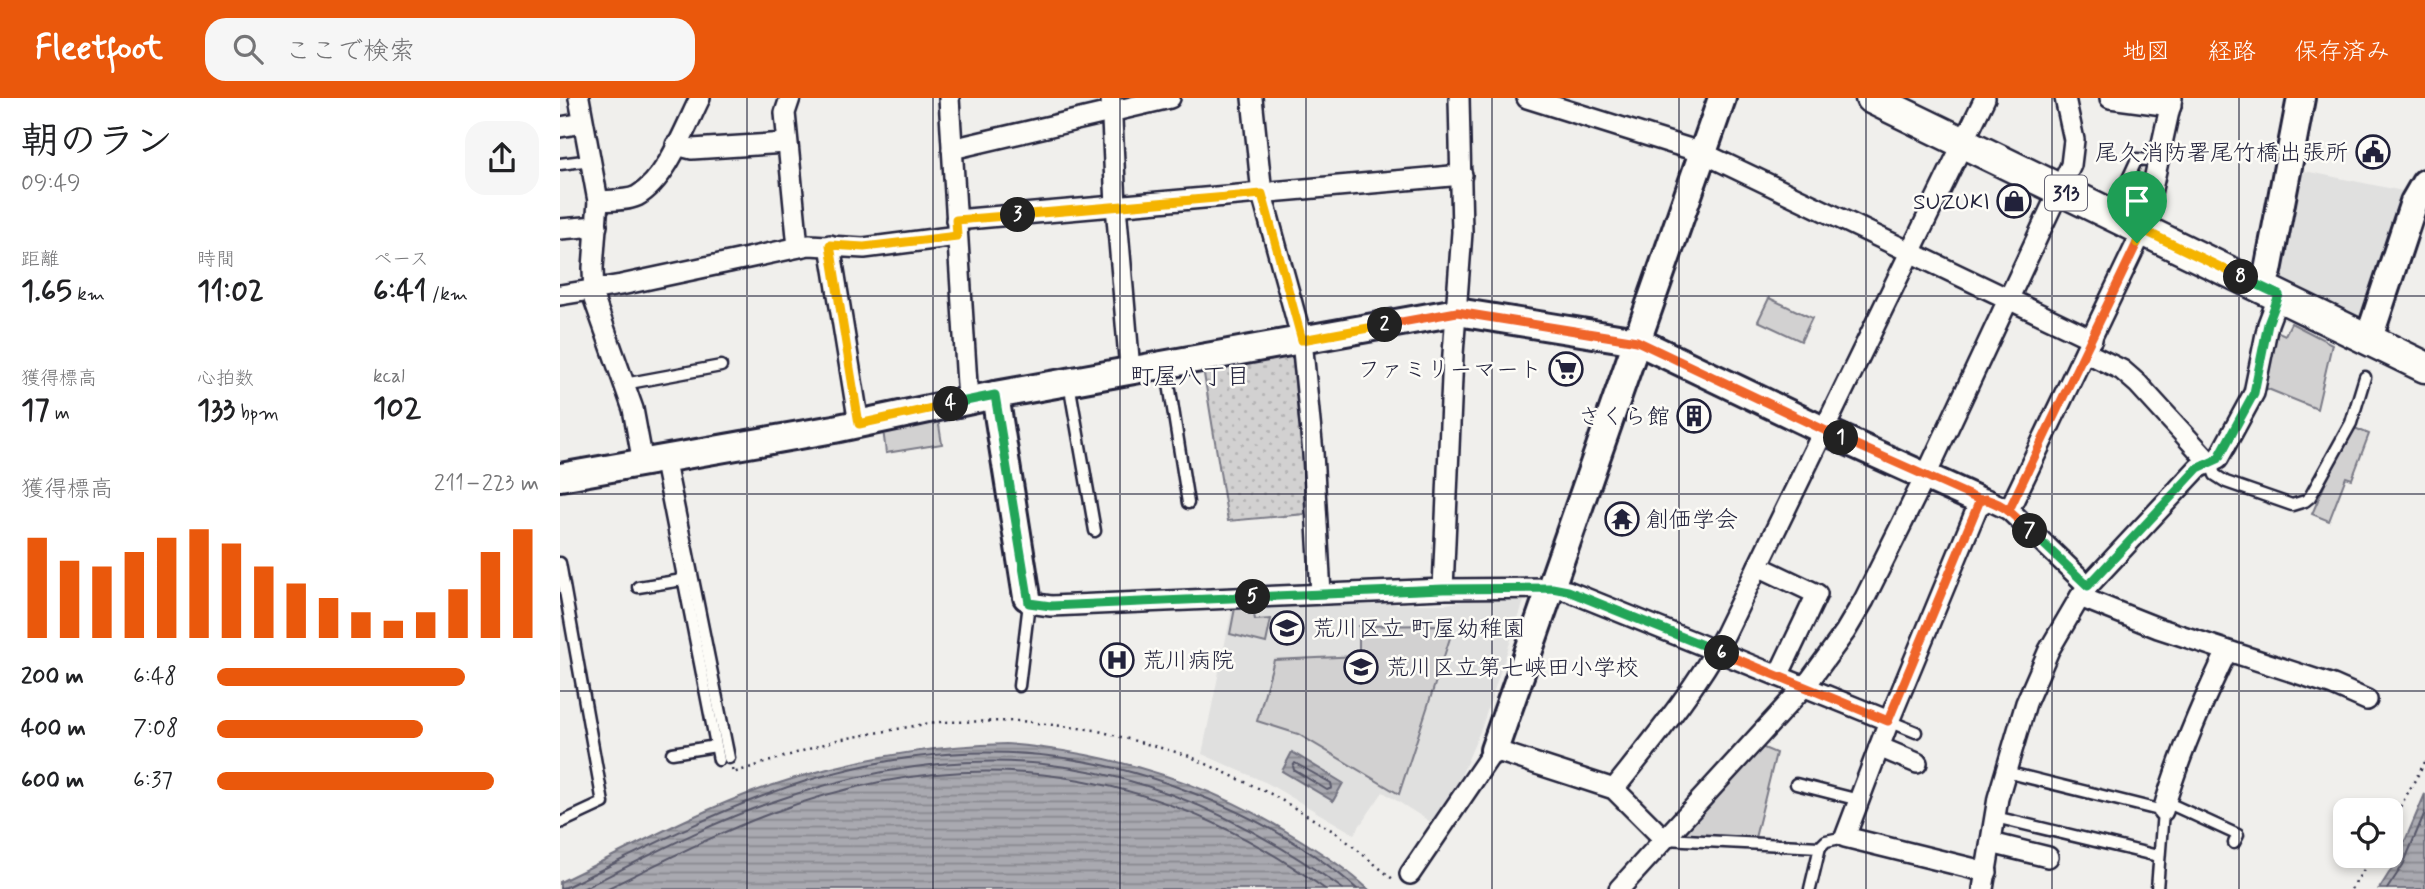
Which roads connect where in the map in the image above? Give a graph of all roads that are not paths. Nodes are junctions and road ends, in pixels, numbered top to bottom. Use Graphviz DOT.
graph roads {
  1 [pos="579,98"];
  2 [pos="700,98"];
  3 [pos="790,98"];
  4 [pos="949,98"];
  5 [pos="1170,98"];
  6 [pos="1252,98"];
  7 [pos="1460,98"];
  8 [pos="1527,98"];
  9 [pos="1722,98"];
  10 [pos="1871,98"];
  11 [pos="1984,98"];
  12 [pos="2066,98"];
  13 [pos="2110,98"];
  14 [pos="2301,98"];
  15 [pos="2171,102"];
  16 [pos="1112,105"];
  17 [pos="583,123"];
  18 [pos="560,127"];
  19 [pos="787,142"];
  20 [pos="1962,142"];
  21 [pos="676,145"];
  22 [pos="952,149"];
  23 [pos="1703,153"];
  24 [pos="591,160"];
  25 [pos="2158,161"];
  26 [pos="560,164"];
  27 [pos="1462,175"];
  28 [pos="2425,183"];
  29 [pos="2060,190"];
  30 [pos="1262,194"];
  31 [pos="2120,196"];
  32 [pos="598,201"];
  33 [pos="1116,206"];
  34 [pos="597,226"];
  35 [pos="957,228"];
  36 [pos="560,229"];
  37 [pos="2143,230"];
  38 [pos="830,245"];
  39 [pos="797,247"];
  40 [pos="1910,251"];
  41 [pos="593,290"];
  42 [pos="2270,290"];
  43 [pos="560,295"];
  44 [pos="2010,299"];
  45 [pos="1457,312"];
  46 [pos="2369,338"];
  47 [pos="1302,340"];
  48 [pos="1637,341"];
  49 [pos="2089,346"];
  50 [pos="1166,363"];
  51 [pos="721,366"];
  52 [pos="2425,366"];
  53 [pos="1130,370"];
  54 [pos="2365,377"];
  55 [pos="1069,381"];
  56 [pos="624,384"];
  57 [pos="995,395"];
  58 [pos="968,400"];
  59 [pos="859,424"];
  60 [pos="1823,430"];
  61 [pos="657,460"];
  62 [pos="2211,464"];
  63 [pos="1926,476"];
  64 [pos="560,477"];
  65 [pos="1980,500"];
  66 [pos="1188,503"];
  67 [pos="2009,510"];
  68 [pos="1095,531"];
  69 [pos="560,563"];
  70 [pos="1758,566"];
  71 [pos="688,579"];
  72 [pos="638,587"];
  73 [pos="1552,588"];
  74 [pos="1443,589"];
  75 [pos="2084,591"];
  76 [pos="1321,594"];
  77 [pos="1028,600"];
  78 [pos="1716,650"];
  79 [pos="2227,651"];
  80 [pos="1778,676"];
  81 [pos="1019,686"];
  82 [pos="1803,686"];
  83 [pos="2367,699"];
  84 [pos="1888,721"];
  85 [pos="1916,732"];
  86 [pos="716,746"];
  87 [pos="1879,747"];
  88 [pos="1494,750"];
  89 [pos="672,753"];
  90 [pos="1917,763"];
  91 [pos="2006,772"];
  92 [pos="1796,784"];
  93 [pos="1614,789"];
  94 [pos="1859,800"];
  95 [pos="2165,806"];
  96 [pos="1995,817"];
  97 [pos="560,823"];
  98 [pos="1845,838"];
  99 [pos="1664,839"];
  100 [pos="1991,843"];
  101 [pos="2235,843"];
  102 [pos="1820,847"];
  103 [pos="2158,856"];
  104 [pos="2048,858"];
  105 [pos="1404,879"];
  106 [pos="1985,881"];
  107 [pos="1619,889"];
  108 [pos="1810,889"];
  109 [pos="2157,889"];
  1 -- 17 [label="street"];
  2 -- 21 [label="street"];
  3 -- 19 [label="street"];
  4 -- 22 [label="street"];
  5 -- 16 [label="street"];
  6 -- 30 [label="street"];
  7 -- 27 [label="street"];
  8 -- 23 [label="street"];
  9 -- 23 [label="street"];
  10 -- 20 [label="main road, 313"];
  11 -- 20 [label="street"];
  12 -- 29 [label="street"];
  13 -- 15 [label="street"];
  14 -- 42 [label="street"];
  15 -- 25 [label="street"];
  16 -- 22 [label="street"];
  16 -- 33 [label="street"];
  17 -- 18 [label="street"];
  17 -- 24 [label="street"];
  19 -- 21 [label="street"];
  19 -- 39 [label="street"];
  20 -- 29 [label="main road, 313"];
  20 -- 40 [label="street"];
  21 -- 32 [label="street"];
  22 -- 35 [label="street"];
  23 -- 40 [label="street"];
  23 -- 48 [label="street"];
  24 -- 26 [label="lane"];
  24 -- 32 [label="street"];
  25 -- 31 [label="lane"];
  25 -- 37 [label="street"];
  27 -- 30 [label="street"];
  27 -- 45 [label="street"];
  28 -- 46 [label="street"];
  29 -- 37 [label="main road, 313"];
  29 -- 44 [label="street"];
  30 -- 33 [label="street"];
  30 -- 47 [label="street"];
  32 -- 34 [label="street"];
  33 -- 35 [label="street"];
  33 -- 53 [label="street"];
  34 -- 36 [label="street"];
  34 -- 41 [label="street"];
  35 -- 38 [label="street"];
  35 -- 58 [label="street"];
  37 -- 42 [label="main road, 313"];
  37 -- 49 [label="street"];
  38 -- 39 [label="street"];
  38 -- 59 [label="street"];
  39 -- 41 [label="street"];
  40 -- 44 [label="street"];
  40 -- 60 [label="street"];
  41 -- 43 [label="street"];
  41 -- 56 [label="street"];
  42 -- 46 [label="main road, 313"];
  42 -- 62 [label="street"];
  44 -- 49 [label="street"];
  44 -- 63 [label="street"];
  45 -- 47 [label="street"];
  45 -- 48 [label="street"];
  45 -- 74 [label="street"];
  46 -- 52 [label="main road, 313"];
  47 -- 50 [label="street"];
  47 -- 76 [label="street"];
  48 -- 60 [label="street"];
  48 -- 73 [label="street"];
  49 -- 62 [label="street"];
  49 -- 67 [label="street"];
  50 -- 53 [label="street"];
  50 -- 66 [label="lane"];
  51 -- 56 [label="lane"];
  53 -- 55 [label="street"];
  54 -- 62 [label="lane"];
  55 -- 57 [label="street"];
  55 -- 68 [label="lane"];
  56 -- 61 [label="street"];
  57 -- 58 [label="street"];
  57 -- 77 [label="street"];
  58 -- 59 [label="street"];
  59 -- 61 [label="street"];
  60 -- 63 [label="street"];
  60 -- 70 [label="street"];
  61 -- 64 [label="street"];
  61 -- 71 [label="lane"];
  62 -- 75 [label="street"];
  63 -- 65 [label="street"];
  63 -- 82 [label="street"];
  65 -- 67 [label="street"];
  65 -- 84 [label="street"];
  67 -- 75 [label="street"];
  69 -- 97 [label="lane"];
  70 -- 78 [label="street"];
  70 -- 80 [label="street"];
  71 -- 72 [label="lane"];
  71 -- 86 [label="lane"];
  71 -- 86 [label="lane"];
  73 -- 74 [label="street"];
  73 -- 78 [label="street"];
  73 -- 88 [label="street"];
  74 -- 76 [label="street"];
  75 -- 79 [label="street"];
  75 -- 91 [label="street"];
  76 -- 77 [label="street"];
  77 -- 81 [label="lane"];
  78 -- 80 [label="street"];
  78 -- 93 [label="street"];
  79 -- 83 [label="street"];
  79 -- 95 [label="street"];
  80 -- 82 [label="street"];
  82 -- 84 [label="street"];
  82 -- 99 [label="street"];
  84 -- 85 [label="lane"];
  84 -- 87 [label="street"];
  86 -- 89 [label="lane"];
  87 -- 90 [label="street"];
  87 -- 94 [label="street"];
  88 -- 93 [label="street"];
  88 -- 105 [label="street"];
  91 -- 95 [label="lane"];
  91 -- 96 [label="street"];
  92 -- 94 [label="lane"];
  93 -- 99 [label="street"];
  94 -- 98 [label="street"];
  95 -- 101 [label="lane"];
  95 -- 103 [label="lane"];
  96 -- 100 [label="street"];
  96 -- 103 [label="lane"];
  98 -- 102 [label="lane"];
  98 -- 106 [label="street"];
  99 -- 102 [label="lane"];
  99 -- 107 [label="street"];
  100 -- 104 [label="street"];
  100 -- 106 [label="street"];
  102 -- 108 [label="lane"];
  103 -- 109 [label="lane"];
}
